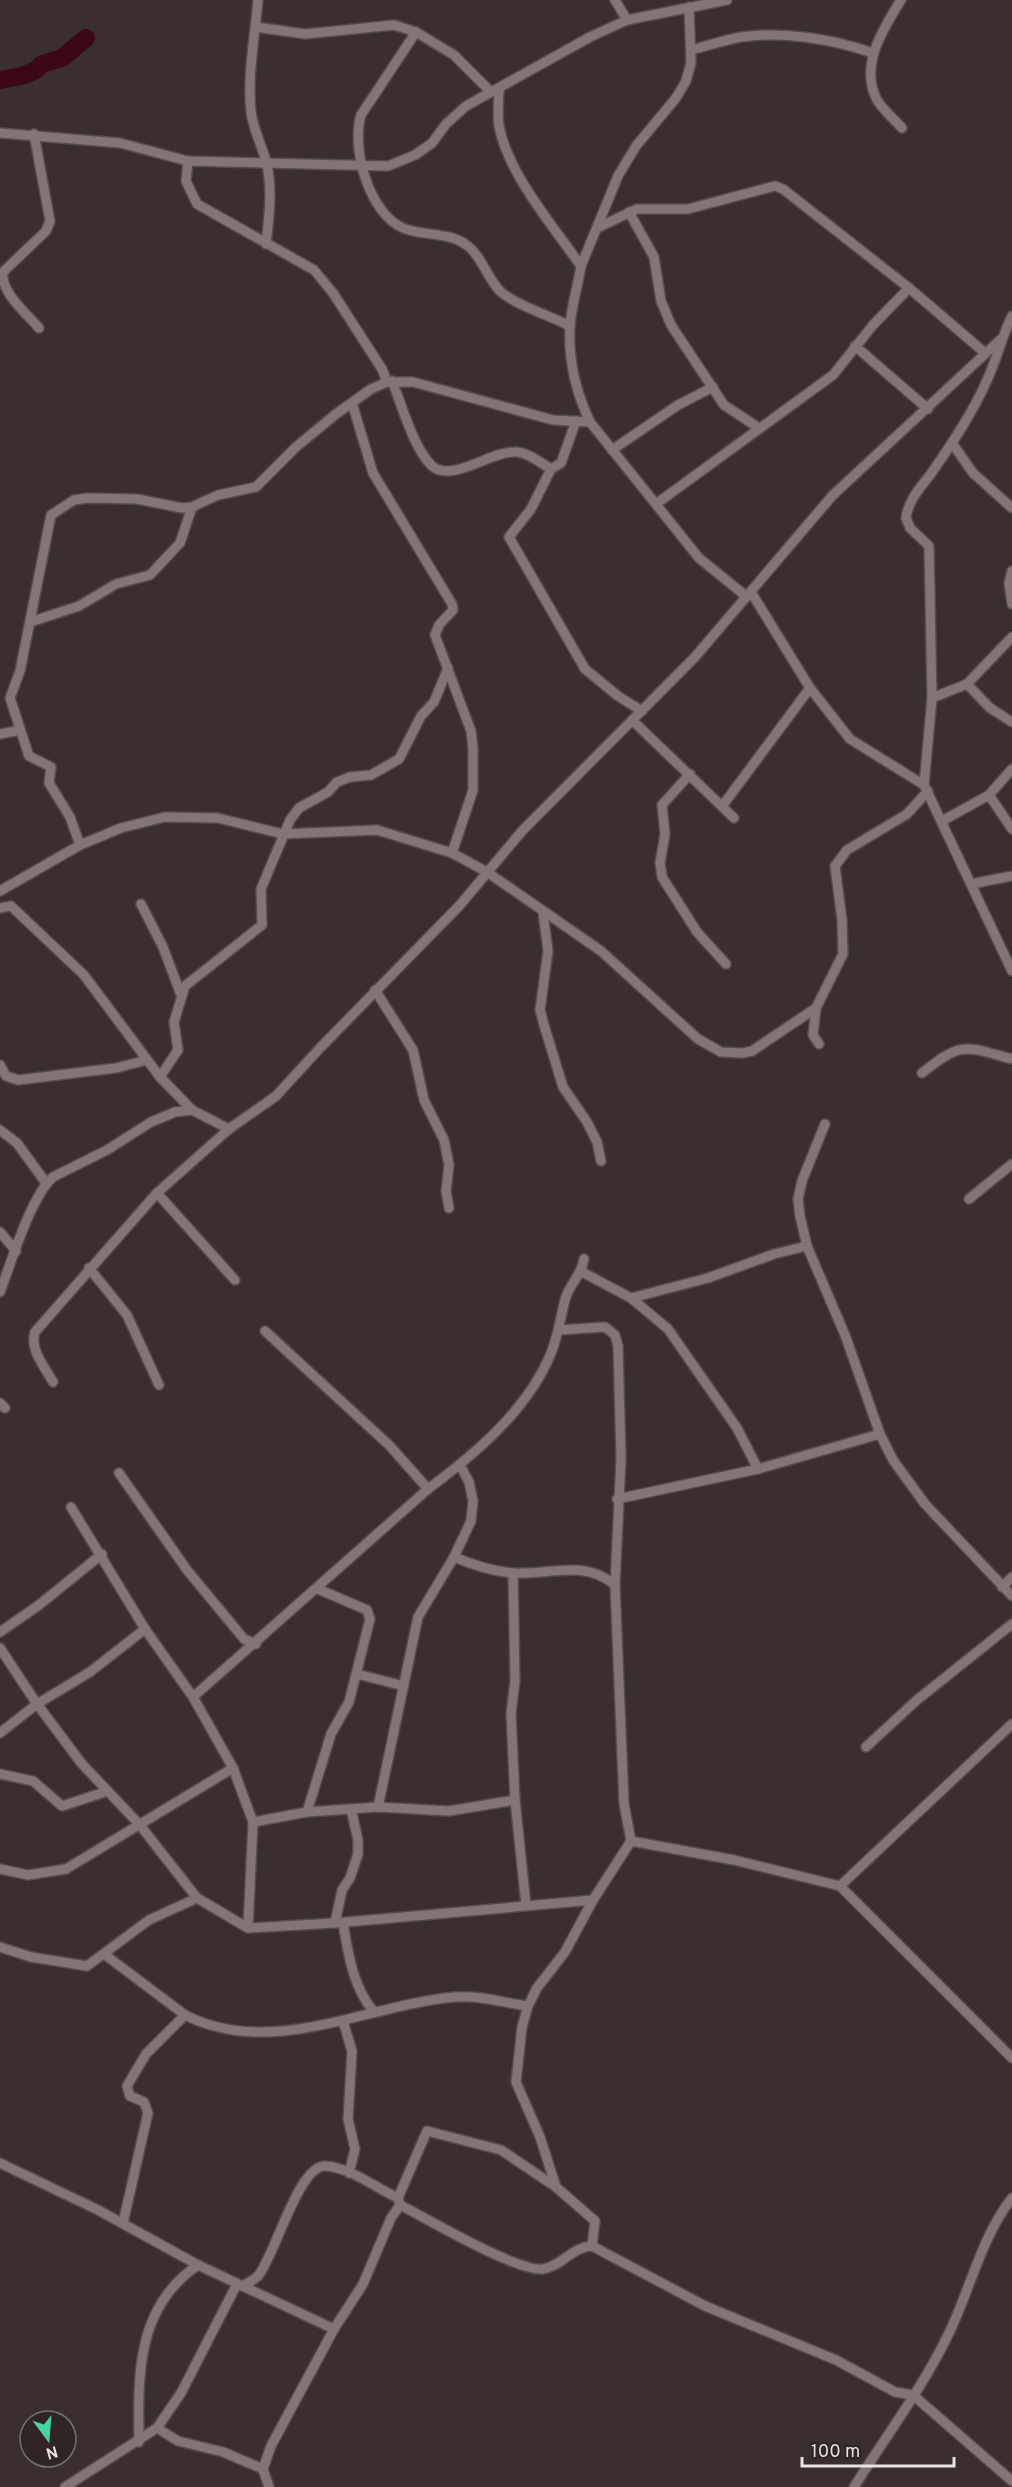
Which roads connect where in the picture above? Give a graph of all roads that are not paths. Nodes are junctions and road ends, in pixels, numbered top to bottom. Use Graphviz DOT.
graph roads {
  1 [pos="258,0"];
  2 [pos="615,0"];
  3 [pos="727,0"];
  4 [pos="901,0"];
  5 [pos="692,4"];
  6 [pos="627,20"];
  7 [pos="256,27"];
  8 [pos="416,32"];
  9 [pos="691,50"];
  10 [pos="873,53"];
  11 [pos="495,90"];
  12 [pos="902,128"];
  13 [pos="0,133"];
  14 [pos="34,134"];
  15 [pos="188,161"];
  16 [pos="267,163"];
  17 [pos="360,167"];
  18 [pos="629,212"];
  19 [pos="599,227"];
  20 [pos="266,244"];
  21 [pos="581,266"];
  22 [pos="909,288"];
  23 [pos="1012,316"];
  24 [pos="570,326"];
  25 [pos="39,328"];
  26 [pos="1000,340"];
  27 [pos="855,346"];
  28 [pos="984,352"];
  29 [pos="389,382"];
  30 [pos="712,387"];
  31 [pos="352,403"];
  32 [pos="928,409"];
  33 [pos="576,421"];
  34 [pos="590,422"];
  35 [pos="759,428"];
  36 [pos="952,443"];
  37 [pos="612,450"];
  38 [pos="551,469"];
  39 [pos="656,504"];
  40 [pos="192,507"];
  41 [pos="1012,508"];
  42 [pos="1012,571"];
  43 [pos="749,594"];
  44 [pos="1012,604"];
  45 [pos="30,622"];
  46 [pos="1012,638"];
  47 [pos="448,668"];
  48 [pos="967,684"];
  49 [pos="810,688"];
  50 [pos="932,698"];
  51 [pos="642,711"];
  52 [pos="632,720"];
  53 [pos="1012,722"];
  54 [pos="20,730"];
  55 [pos="0,734"];
  56 [pos="1012,770"];
  57 [pos="690,774"];
  58 [pos="926,788"];
  59 [pos="989,795"];
  60 [pos="723,806"];
  61 [pos="734,818"];
  62 [pos="942,821"];
  63 [pos="1012,829"];
  64 [pos="284,834"];
  65 [pos="80,845"];
  66 [pos="452,853"];
  67 [pos="487,872"];
  68 [pos="1012,876"];
  69 [pos="971,884"];
  70 [pos="0,892"];
  71 [pos="141,904"];
  72 [pos="11,906"];
  73 [pos="0,909"];
  74 [pos="543,913"];
  75 [pos="726,964"];
  76 [pos="1012,971"];
  77 [pos="375,990"];
  78 [pos="181,995"];
  79 [pos="816,1008"];
  80 [pos="819,1044"];
  81 [pos="1012,1059"];
  82 [pos="147,1060"];
  83 [pos="0,1065"];
  84 [pos="922,1072"];
  85 [pos="160,1077"];
  86 [pos="192,1110"];
  87 [pos="825,1124"];
  88 [pos="229,1129"];
  89 [pos="0,1130"];
  90 [pos="600,1161"];
  91 [pos="1012,1164"];
  92 [pos="46,1183"];
  93 [pos="157,1193"];
  94 [pos="969,1198"];
  95 [pos="449,1208"];
  96 [pos="0,1232"];
  97 [pos="807,1246"];
  98 [pos="16,1251"];
  99 [pos="584,1259"];
  100 [pos="89,1268"];
  101 [pos="582,1272"];
  102 [pos="235,1280"];
  103 [pos="0,1292"];
  104 [pos="631,1298"];
  105 [pos="559,1330"];
  106 [pos="265,1331"];
  107 [pos="52,1382"];
  108 [pos="159,1385"];
  109 [pos="880,1434"];
  110 [pos="460,1465"];
  111 [pos="758,1469"];
  112 [pos="119,1473"];
  113 [pos="428,1489"];
  114 [pos="617,1499"];
  115 [pos="71,1507"];
  116 [pos="102,1554"];
  117 [pos="454,1557"];
  118 [pos="513,1573"];
  119 [pos="1012,1576"];
  120 [pos="615,1585"];
  121 [pos="1002,1587"];
  122 [pos="318,1589"];
  123 [pos="1012,1596"];
  124 [pos="1012,1624"];
  125 [pos="145,1629"];
  126 [pos="0,1632"];
  127 [pos="244,1639"];
  128 [pos="256,1644"];
  129 [pos="0,1648"];
  130 [pos="245,1654"];
  131 [pos="357,1674"];
  132 [pos="404,1686"];
  133 [pos="193,1697"];
  134 [pos="37,1704"];
  135 [pos="1012,1724"];
  136 [pos="0,1733"];
  137 [pos="866,1748"];
  138 [pos="233,1768"];
  139 [pos="0,1774"];
  140 [pos="108,1791"];
  141 [pos="515,1800"];
  142 [pos="378,1807"];
  143 [pos="351,1809"];
  144 [pos="307,1812"];
  145 [pos="253,1821"];
  146 [pos="139,1824"];
  147 [pos="631,1841"];
  148 [pos="0,1869"];
  149 [pos="840,1886"];
  150 [pos="197,1898"];
  151 [pos="593,1900"];
  152 [pos="525,1905"];
  153 [pos="339,1923"];
  154 [pos="248,1928"];
  155 [pos="0,1947"];
  156 [pos="104,1954"];
  157 [pos="528,2006"];
  158 [pos="374,2012"];
  159 [pos="185,2015"];
  160 [pos="343,2021"];
  161 [pos="1012,2058"];
  162 [pos="0,2163"];
  163 [pos="350,2173"];
  164 [pos="556,2187"];
  165 [pos="1012,2198"];
  166 [pos="399,2201"];
  167 [pos="123,2223"];
  168 [pos="592,2246"];
  169 [pos="198,2265"];
  170 [pos="240,2285"];
  171 [pos="334,2330"];
  172 [pos="895,2392"];
  173 [pos="913,2395"];
  174 [pos="900,2414"];
  175 [pos="157,2428"];
  176 [pos="139,2442"];
  177 [pos="263,2469"];
  178 [pos="1012,2481"];
  179 [pos="66,2487"];
  180 [pos="269,2487"];
  181 [pos="854,2487"];
  1 -- 7 [label="street"];
  2 -- 6 [label="street"];
  3 -- 5 [label="street"];
  4 -- 10 [label="street"];
  5 -- 6 [label="street"];
  5 -- 9 [label="street"];
  6 -- 11 [label="street"];
  7 -- 8 [label="street"];
  7 -- 16 [label="street"];
  8 -- 11 [label="street"];
  8 -- 17 [label="street"];
  9 -- 10 [label="street"];
  9 -- 19 [label="street"];
  10 -- 12 [label="street"];
  11 -- 17 [label="street"];
  11 -- 21 [label="street"];
  13 -- 14 [label="street"];
  14 -- 15 [label="street"];
  14 -- 25 [label="street"];
  15 -- 16 [label="street"];
  15 -- 20 [label="street"];
  16 -- 17 [label="street"];
  16 -- 20 [label="street"];
  17 -- 24 [label="street"];
  18 -- 19 [label="street"];
  18 -- 22 [label="street"];
  18 -- 30 [label="street"];
  19 -- 21 [label="street"];
  20 -- 29 [label="street"];
  21 -- 24 [label="street"];
  22 -- 27 [label="street"];
  22 -- 28 [label="street"];
  23 -- 26 [label="street"];
  24 -- 34 [label="street"];
  26 -- 28 [label="street"];
  26 -- 36 [label="street"];
  27 -- 32 [label="street"];
  27 -- 35 [label="street"];
  28 -- 32 [label="street"];
  29 -- 31 [label="street"];
  29 -- 33 [label="street"];
  29 -- 38 [label="street"];
  30 -- 35 [label="street"];
  30 -- 37 [label="street"];
  31 -- 40 [label="street"];
  31 -- 47 [label="street"];
  32 -- 43 [label="street"];
  33 -- 34 [label="street"];
  33 -- 38 [label="street"];
  34 -- 37 [label="street"];
  35 -- 39 [label="street"];
  36 -- 41 [label="street"];
  36 -- 50 [label="street"];
  37 -- 39 [label="street"];
  38 -- 51 [label="street"];
  39 -- 43 [label="street"];
  40 -- 45 [label="street"];
  40 -- 45 [label="street"];
  42 -- 44 [label="street"];
  43 -- 49 [label="street"];
  43 -- 51 [label="street"];
  45 -- 54 [label="street"];
  46 -- 48 [label="street"];
  47 -- 64 [label="street"];
  47 -- 66 [label="street"];
  48 -- 50 [label="street"];
  48 -- 53 [label="street"];
  49 -- 58 [label="street"];
  49 -- 60 [label="street"];
  50 -- 58 [label="street"];
  51 -- 52 [label="street"];
  52 -- 57 [label="street"];
  52 -- 67 [label="street"];
  54 -- 55 [label="street"];
  54 -- 65 [label="street"];
  56 -- 59 [label="street"];
  57 -- 60 [label="street"];
  57 -- 75 [label="street"];
  58 -- 62 [label="street"];
  58 -- 79 [label="street"];
  59 -- 62 [label="street"];
  59 -- 63 [label="street"];
  60 -- 61 [label="street"];
  62 -- 69 [label="street"];
  64 -- 65 [label="street"];
  64 -- 66 [label="street"];
  64 -- 78 [label="street"];
  65 -- 70 [label="street"];
  66 -- 67 [label="street"];
  67 -- 74 [label="street"];
  67 -- 77 [label="street"];
  68 -- 69 [label="street"];
  69 -- 76 [label="street"];
  70 -- 72 [label="street"];
  71 -- 78 [label="street"];
  72 -- 73 [label="street"];
  72 -- 82 [label="street"];
  74 -- 79 [label="street"];
  74 -- 90 [label="street"];
  77 -- 88 [label="street"];
  77 -- 95 [label="street"];
  78 -- 85 [label="street"];
  79 -- 80 [label="street"];
  81 -- 84 [label="street"];
  82 -- 83 [label="street"];
  82 -- 85 [label="street"];
  85 -- 86 [label="street"];
  86 -- 88 [label="street"];
  86 -- 92 [label="street"];
  87 -- 97 [label="street"];
  88 -- 93 [label="street"];
  89 -- 92 [label="street"];
  91 -- 94 [label="street"];
  92 -- 98 [label="street"];
  93 -- 100 [label="street"];
  93 -- 102 [label="street"];
  96 -- 98 [label="street"];
  97 -- 104 [label="street"];
  97 -- 109 [label="street"];
  98 -- 103 [label="street"];
  99 -- 101 [label="street"];
  100 -- 107 [label="street"];
  100 -- 108 [label="street"];
  101 -- 104 [label="street"];
  101 -- 105 [label="street"];
  104 -- 111 [label="street"];
  105 -- 110 [label="street"];
  105 -- 114 [label="street"];
  106 -- 113 [label="street"];
  109 -- 111 [label="street"];
  109 -- 121 [label="street"];
  110 -- 113 [label="street"];
  110 -- 117 [label="street"];
  111 -- 114 [label="street"];
  112 -- 127 [label="street"];
  113 -- 122 [label="street"];
  114 -- 120 [label="street"];
  115 -- 116 [label="street"];
  116 -- 125 [label="street"];
  116 -- 126 [label="street"];
  117 -- 118 [label="street"];
  117 -- 132 [label="street"];
  118 -- 120 [label="street"];
  118 -- 141 [label="street"];
  119 -- 121 [label="street"];
  120 -- 147 [label="street"];
  121 -- 123 [label="street"];
  122 -- 128 [label="street"];
  122 -- 131 [label="street"];
  124 -- 137 [label="street"];
  125 -- 133 [label="street"];
  125 -- 134 [label="street"];
  127 -- 128 [label="street"];
  127 -- 130 [label="street"];
  128 -- 130 [label="street"];
  129 -- 134 [label="street"];
  130 -- 133 [label="street"];
  131 -- 132 [label="street"];
  131 -- 144 [label="street"];
  132 -- 142 [label="street"];
  133 -- 138 [label="street"];
  134 -- 136 [label="street"];
  134 -- 140 [label="street"];
  135 -- 149 [label="street"];
  138 -- 145 [label="street"];
  138 -- 146 [label="street"];
  139 -- 140 [label="street"];
  140 -- 146 [label="street"];
  141 -- 142 [label="street"];
  141 -- 152 [label="street"];
  142 -- 143 [label="street"];
  143 -- 144 [label="street"];
  143 -- 153 [label="street"];
  144 -- 145 [label="street"];
  145 -- 154 [label="street"];
  146 -- 148 [label="street"];
  146 -- 150 [label="street"];
  147 -- 149 [label="street"];
  147 -- 151 [label="street"];
  149 -- 161 [label="street"];
  150 -- 154 [label="street"];
  150 -- 156 [label="street"];
  151 -- 152 [label="street"];
  151 -- 157 [label="street"];
  152 -- 153 [label="street"];
  153 -- 154 [label="street"];
  153 -- 158 [label="street"];
  155 -- 156 [label="street"];
  156 -- 159 [label="street"];
  157 -- 158 [label="street"];
  157 -- 164 [label="street"];
  158 -- 160 [label="street"];
  159 -- 160 [label="street"];
  159 -- 167 [label="street"];
  160 -- 163 [label="street"];
  162 -- 167 [label="street"];
  163 -- 166 [label="street"];
  163 -- 170 [label="street"];
  164 -- 166 [label="street"];
  164 -- 168 [label="street"];
  165 -- 173 [label="street"];
  166 -- 168 [label="street"];
  166 -- 171 [label="street"];
  167 -- 169 [label="street"];
  168 -- 172 [label="street"];
  169 -- 170 [label="street"];
  169 -- 176 [label="street"];
  170 -- 171 [label="street"];
  170 -- 175 [label="street"];
  171 -- 177 [label="street"];
  172 -- 173 [label="street"];
  172 -- 174 [label="street"];
  173 -- 174 [label="street"];
  173 -- 178 [label="street"];
  174 -- 181 [label="street"];
  175 -- 176 [label="street"];
  175 -- 177 [label="street"];
  176 -- 179 [label="street"];
  177 -- 180 [label="street"];
}
